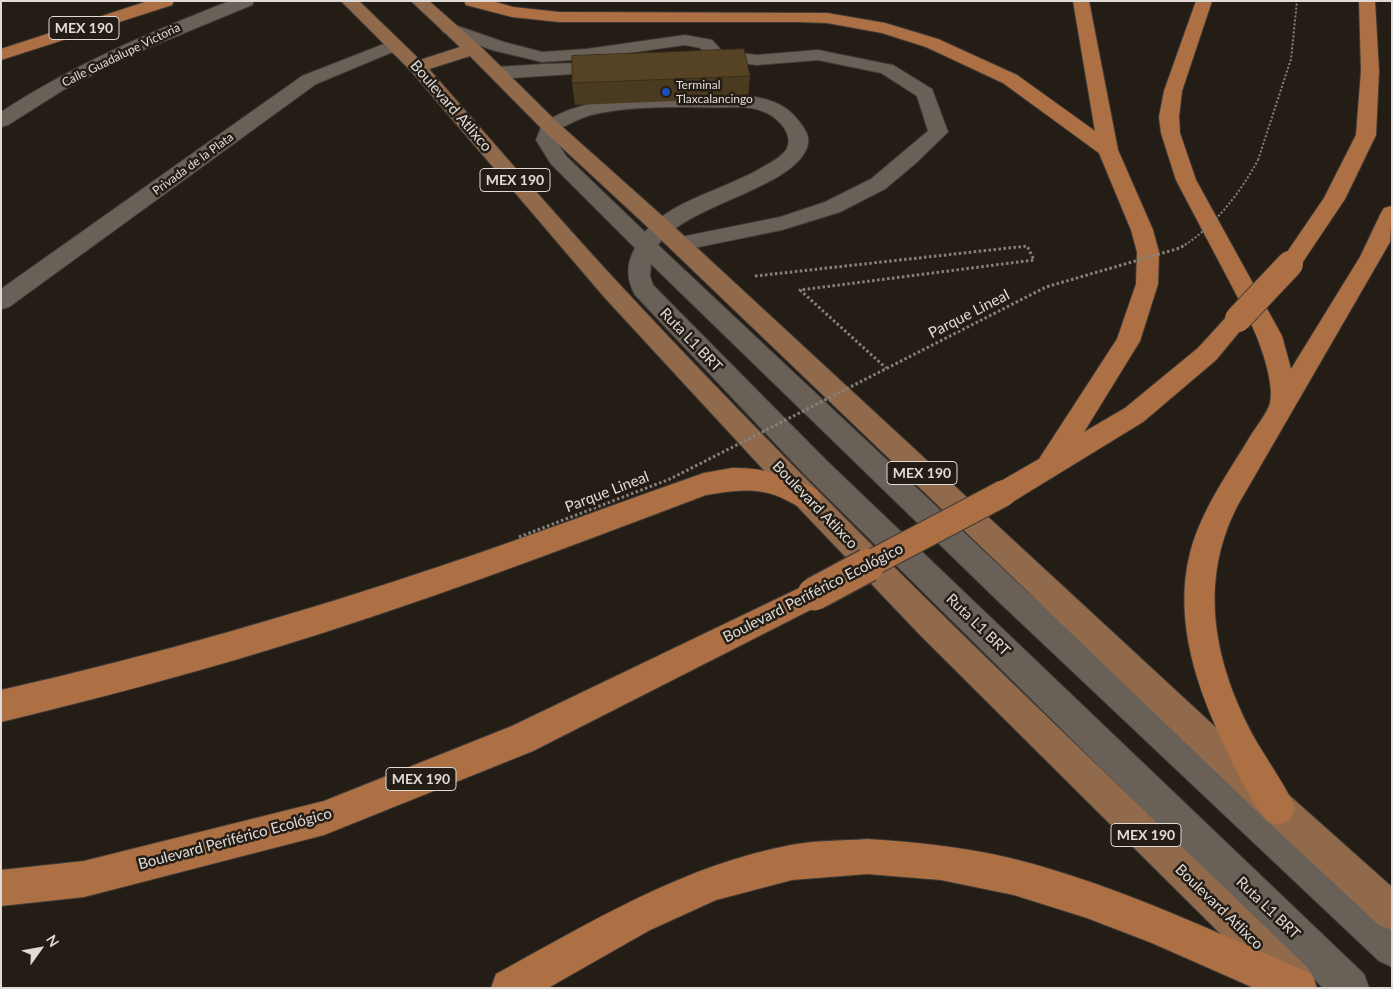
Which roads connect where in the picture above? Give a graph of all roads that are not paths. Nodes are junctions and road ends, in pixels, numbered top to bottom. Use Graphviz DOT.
graph roads {
  1 [pos="166,1"];
  2 [pos="246,1"];
  3 [pos="349,1"];
  4 [pos="419,1"];
  5 [pos="472,1"];
  6 [pos="1081,1"];
  7 [pos="1204,1"];
  8 [pos="1368,1"];
  9 [pos="449,28"];
  10 [pos="394,45"];
  11 [pos="473,49"];
  12 [pos="1,55"];
  13 [pos="717,56"];
  14 [pos="688,62"];
  15 [pos="633,66"];
  16 [pos="417,67"];
  17 [pos="497,73"];
  18 [pos="1,121"];
  19 [pos="550,126"];
  20 [pos="1108,150"];
  21 [pos="1392,213"];
  22 [pos="662,239"];
  23 [pos="1,301"];
  24 [pos="1283,404"];
  25 [pos="1048,467"];
  26 [pos="807,498"];
  27 [pos="1,706"];
  28 [pos="1278,808"];
  29 [pos="1,888"];
  30 [pos="1392,912"];
  31 [pos="1392,948"];
  32 [pos="510,988"];
  33 [pos="1298,988"];
  34 [pos="1302,988"];
  35 [pos="1350,988"];
  1 -- 12 [label="highway, MEX 190"];
  2 -- 18 [label="street, Calle Guadalupe Victoria"];
  3 -- 10 [label="main road, Boulevard Atlixco / MEX 190"];
  4 -- 9 [label="main road"];
  5 -- 20 [label="highway"];
  6 -- 20 [label="highway"];
  7 -- 24 [label="highway"];
  8 -- 25 [label="highway, Boulevard Periférico Ecológico, bridge"];
  9 -- 11 [label="main road"];
  9 -- 13 [label="street"];
  10 -- 16 [label="main road, Boulevard Atlixco / MEX 190"];
  10 -- 23 [label="street, Privada de la Plata"];
  11 -- 16 [label="main road"];
  11 -- 17 [label="main road"];
  13 -- 14 [label="street"];
  13 -- 22 [label="street"];
  15 -- 17 [label="street"];
  16 -- 26 [label="main road, Boulevard Atlixco / MEX 190"];
  17 -- 19 [label="main road"];
  19 -- 22 [label="street"];
  19 -- 22 [label="street"];
  20 -- 25 [label="highway"];
  21 -- 24 [label="highway"];
  22 -- 28 [label="main road, MEX 190"];
  22 -- 31 [label="street"];
  22 -- 35 [label="street, Ruta L1 BRT"];
  24 -- 28 [label="highway"];
  25 -- 29 [label="highway, Boulevard Periférico Ecológico / MEX 190, bridge"];
  26 -- 27 [label="highway"];
  26 -- 34 [label="main road, Boulevard Atlixco / MEX 190"];
  28 -- 30 [label="main road, MEX 190"];
  32 -- 33 [label="highway"];
}
